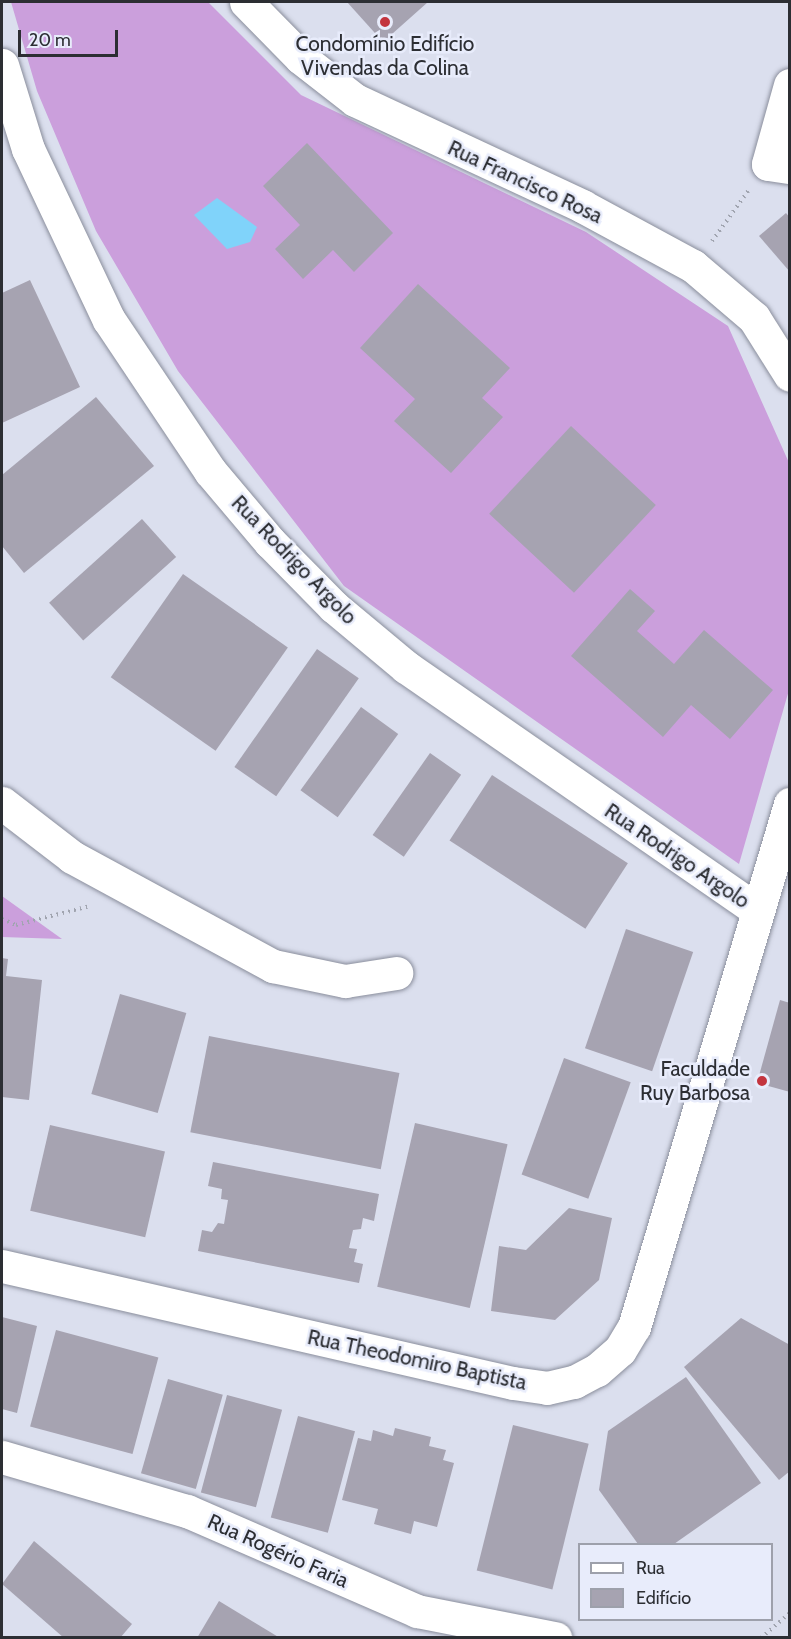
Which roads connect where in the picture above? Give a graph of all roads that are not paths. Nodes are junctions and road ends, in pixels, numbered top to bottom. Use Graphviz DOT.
graph roads {
  1 [pos="246,2"];
  2 [pos="2,65"];
  3 [pos="789,86"];
  4 [pos="779,165"];
  5 [pos="787,362"];
  6 [pos="2,803"];
  7 [pos="789,804"];
  8 [pos="757,910"];
  9 [pos="396,973"];
  10 [pos="2,1266"];
  11 [pos="2,1457"];
  12 [pos="555,1638"];
  1 -- 5 [label="street, Rua Francisco Rosa"];
  2 -- 8 [label="street, Rua Rodrigo Argolo"];
  3 -- 4 [label="street"];
  6 -- 9 [label="street"];
  7 -- 8 [label="street"];
  8 -- 10 [label="street, Rua Theodomiro Baptista"];
  11 -- 12 [label="street, Rua Rogério Faria"];
}
